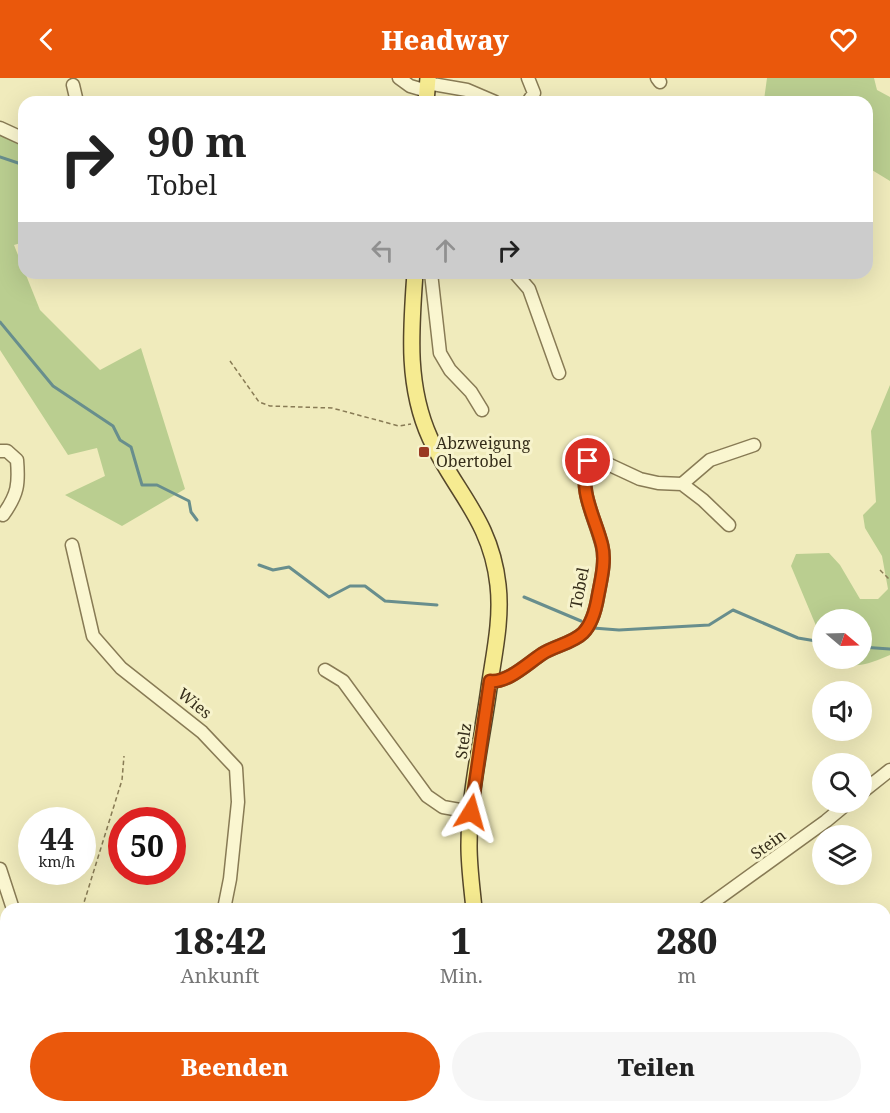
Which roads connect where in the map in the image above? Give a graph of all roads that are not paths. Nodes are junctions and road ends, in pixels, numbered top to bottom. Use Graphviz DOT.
graph roads {
  1 [pos="399,78"];
  2 [pos="528,78"];
  3 [pos="73,85"];
  4 [pos="427,88"];
  5 [pos="76,96"];
  6 [pos="481,96"];
  7 [pos="532,96"];
  8 [pos="0,128"];
  9 [pos="18,136"];
  10 [pos="415,279"];
  11 [pos="432,279"];
  12 [pos="521,279"];
  13 [pos="559,373"];
  14 [pos="483,410"];
  15 [pos="754,446"];
  16 [pos="0,451"];
  17 [pos="682,484"];
  18 [pos="3,515"];
  19 [pos="729,525"];
  20 [pos="72,546"];
  21 [pos="325,670"];
  22 [pos="490,681"];
  23 [pos="890,770"];
  24 [pos="872,784"];
  25 [pos="471,812"];
  26 [pos="835,813"];
  27 [pos="0,868"];
  28 [pos="11,903"];
  29 [pos="225,903"];
  30 [pos="474,903"];
  31 [pos="712,903"];
  1 -- 4 [label="street"];
  2 -- 7 [label="street"];
  3 -- 5 [label="street"];
  4 -- 6 [label="street"];
  8 -- 9 [label="street"];
  10 -- 22 [label="main road, Stelz"];
  11 -- 14 [label="street"];
  12 -- 13 [label="street"];
  15 -- 17 [label="street"];
  16 -- 18 [label="street"];
  17 -- 19 [label="street"];
  17 -- 22 [label="street, Tobel"];
  20 -- 29 [label="street, Wies"];
  21 -- 25 [label="street"];
  22 -- 25 [label="main road, Stelz"];
  23 -- 24 [label="street"];
  25 -- 30 [label="main road"];
  26 -- 31 [label="street, Stein"];
  27 -- 28 [label="street"];
}
